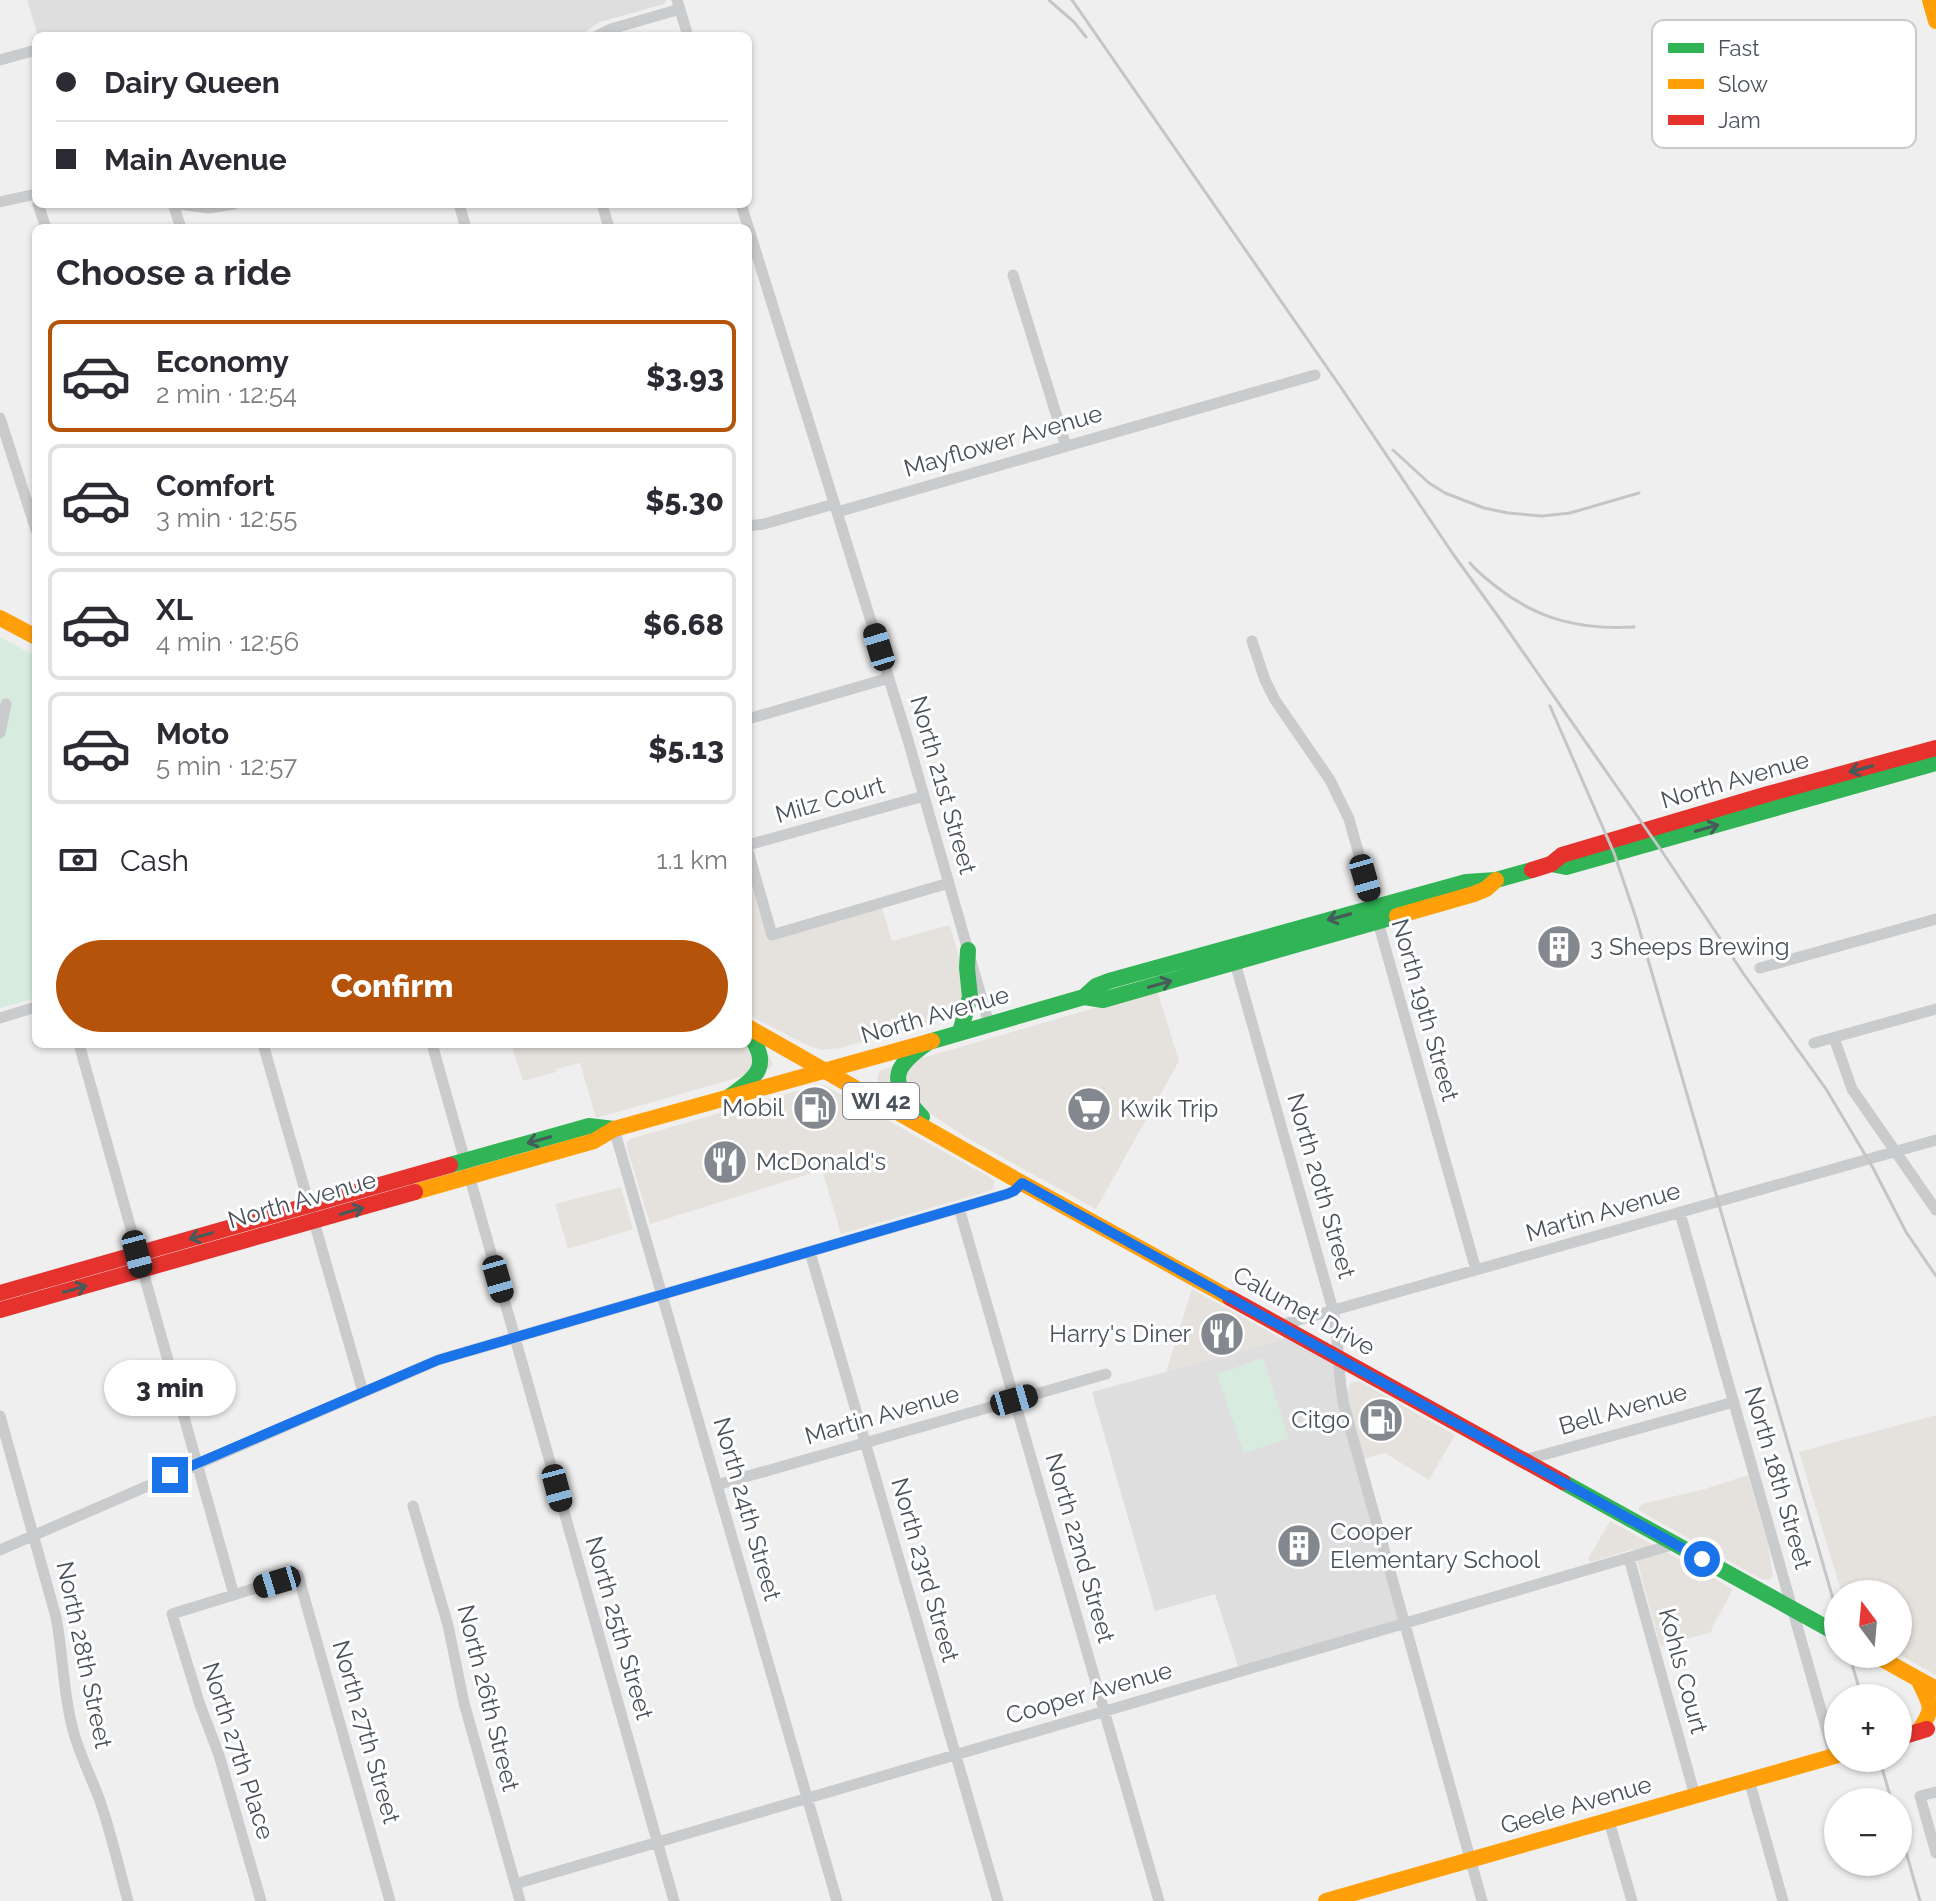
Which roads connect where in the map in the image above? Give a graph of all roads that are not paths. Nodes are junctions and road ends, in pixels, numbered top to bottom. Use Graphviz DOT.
graph roads {
  1 [pos="1930,0"];
  2 [pos="678,5"];
  3 [pos="1936,21"];
  4 [pos="605,32"];
  5 [pos="687,32"];
  6 [pos="32,51"];
  7 [pos="0,60"];
  8 [pos="32,196"];
  9 [pos="0,202"];
  10 [pos="752,239"];
  11 [pos="1013,275"];
  12 [pos="1315,375"];
  13 [pos="0,418"];
  14 [pos="1066,446"];
  15 [pos="836,508"];
  16 [pos="32,518"];
  17 [pos="752,526"];
  18 [pos="0,618"];
  19 [pos="32,635"];
  20 [pos="1252,641"];
  21 [pos="889,678"];
  22 [pos="0,709"];
  23 [pos="752,718"];
  24 [pos="0,733"];
  25 [pos="1936,748"];
  26 [pos="1936,763"];
  27 [pos="924,796"];
  28 [pos="752,847"];
  29 [pos="752,862"];
  30 [pos="1551,864"];
  31 [pos="949,883"];
  32 [pos="1376,915"];
  33 [pos="1936,919"];
  34 [pos="968,950"];
  35 [pos="1233,955"];
  36 [pos="1760,968"];
  37 [pos="32,1008"];
  38 [pos="1936,1009"];
  39 [pos="0,1018"];
  40 [pos="989,1024"];
  41 [pos="752,1032"];
  42 [pos="960,1032"];
  43 [pos="752,1036"];
  44 [pos="1834,1038"];
  45 [pos="929,1042"];
  46 [pos="1814,1043"];
  47 [pos="80,1048"];
  48 [pos="264,1048"];
  49 [pos="433,1048"];
  50 [pos="828,1071"];
  51 [pos="726,1099"];
  52 [pos="614,1129"];
  53 [pos="934,1132"];
  54 [pos="1936,1140"];
  55 [pos="1895,1152"];
  56 [pos="467,1170"];
  57 [pos="1022,1183"];
  58 [pos="959,1208"];
  59 [pos="1936,1210"];
  60 [pos="1680,1213"];
  61 [pos="311,1214"];
  62 [pos="810,1252"];
  63 [pos="139,1262"];
  64 [pos="1476,1270"];
  65 [pos="0,1293"];
  66 [pos="662,1295"];
  67 [pos="0,1310"];
  68 [pos="1333,1310"];
  69 [pos="1281,1325"];
  70 [pos="515,1338"];
  71 [pos="1339,1357"];
  72 [pos="1106,1374"];
  73 [pos="363,1392"];
  74 [pos="1014,1400"];
  75 [pos="1734,1402"];
  76 [pos="0,1416"];
  77 [pos="865,1443"];
  78 [pos="1525,1460"];
  79 [pos="198,1463"];
  80 [pos="717,1485"];
  81 [pos="413,1506"];
  82 [pos="34,1535"];
  83 [pos="1676,1544"];
  84 [pos="0,1550"];
  85 [pos="1629,1558"];
  86 [pos="234,1595"];
  87 [pos="1791,1608"];
  88 [pos="1404,1624"];
  89 [pos="1824,1626"];
  90 [pos="1898,1668"];
  91 [pos="1918,1679"];
  92 [pos="1936,1689"];
  93 [pos="1104,1711"];
  94 [pos="1824,1716"];
  95 [pos="1936,1726"];
  96 [pos="1918,1732"];
  97 [pos="1912,1734"];
  98 [pos="956,1755"];
  99 [pos="1824,1758"];
  100 [pos="1749,1780"];
  101 [pos="1936,1792"];
  102 [pos="1695,1796"];
  103 [pos="807,1798"];
  104 [pos="1609,1821"];
  105 [pos="658,1842"];
  106 [pos="1936,1853"];
  107 [pos="1470,1860"];
  108 [pos="515,1884"];
  109 [pos="128,1901"];
  110 [pos="261,1901"];
  111 [pos="390,1901"];
  112 [pos="520,1901"];
  113 [pos="674,1901"];
  114 [pos="837,1901"];
  115 [pos="998,1901"];
  116 [pos="1159,1901"];
  117 [pos="1326,1901"];
  118 [pos="1482,1901"];
  119 [pos="1632,1901"];
  120 [pos="1783,1901"];
  1 -- 3 [label="main road"];
  2 -- 4 [label="street"];
  2 -- 5 [label="street"];
  6 -- 7 [label="street"];
  8 -- 9 [label="street"];
  10 -- 15 [label="street, North 21st Street"];
  11 -- 14 [label="street"];
  12 -- 14 [label="street, Mayflower Avenue"];
  13 -- 16 [label="street"];
  14 -- 15 [label="street, Mayflower Avenue"];
  15 -- 17 [label="street, Mayflower Avenue"];
  15 -- 21 [label="street, North 21st Street"];
  18 -- 19 [label="main road"];
  20 -- 32 [label="street, North 19th Street"];
  21 -- 23 [label="street"];
  21 -- 27 [label="street, North 21st Street"];
  22 -- 24 [label="street"];
  25 -- 30 [label="main road, North Avenue, one-way"];
  30 -- 26 [label="main road, North Avenue, one-way"];
  27 -- 28 [label="street, Milz Court"];
  27 -- 31 [label="street, North 21st Street"];
  29 -- 31 [label="street"];
  30 -- 32 [label="main road, North Avenue"];
  31 -- 34 [label="street, North 21st Street"];
  32 -- 35 [label="main road, North Avenue"];
  32 -- 64 [label="street, North 19th Street"];
  33 -- 36 [label="street"];
  34 -- 40 [label="street, North 21st Street"];
  34 -- 42 [label="main road"];
  35 -- 40 [label="main road, North Avenue"];
  35 -- 68 [label="street, North 20th Street"];
  37 -- 39 [label="street"];
  38 -- 44 [label="street"];
  40 -- 42 [label="main road, North Avenue"];
  41 -- 50 [label="main road, Calumet Drive / WI 42"];
  42 -- 45 [label="main road, North Avenue"];
  43 -- 51 [label="main road"];
  44 -- 46 [label="street"];
  44 -- 55 [label="street"];
  45 -- 50 [label="main road, North Avenue"];
  45 -- 53 [label="main road"];
  47 -- 63 [label="street"];
  48 -- 61 [label="street"];
  49 -- 56 [label="street, North 25th Street"];
  50 -- 51 [label="main road, North Avenue"];
  50 -- 53 [label="main road, Calumet Drive / WI 42"];
  51 -- 52 [label="main road, North Avenue"];
  52 -- 56 [label="main road, North Avenue"];
  52 -- 66 [label="street, North 24th Street"];
  53 -- 57 [label="main road, Calumet Drive / WI 42"];
  54 -- 55 [label="street, Martin Avenue"];
  55 -- 59 [label="street"];
  55 -- 60 [label="street, Martin Avenue"];
  56 -- 61 [label="main road, North Avenue"];
  56 -- 70 [label="street, North 25th Street"];
  57 -- 58 [label="street"];
  57 -- 69 [label="main road, Calumet Drive / WI 42"];
  58 -- 62 [label="street"];
  58 -- 74 [label="street, North 22nd Street"];
  60 -- 64 [label="street, Martin Avenue"];
  60 -- 75 [label="street, North 18th Street"];
  61 -- 63 [label="main road, North Avenue"];
  61 -- 73 [label="street"];
  62 -- 66 [label="street"];
  62 -- 77 [label="street, North 23rd Street"];
  63 -- 65 [label="main road, North Avenue"];
  67 -- 63 [label="main road, North Avenue, one-way"];
  63 -- 79 [label="street"];
  64 -- 68 [label="street, Martin Avenue"];
  66 -- 70 [label="street"];
  66 -- 80 [label="street, North 24th Street"];
  68 -- 69 [label="street, Martin Avenue"];
  68 -- 71 [label="street, North 20th Street"];
  69 -- 71 [label="main road, Calumet Drive / WI 42"];
  70 -- 73 [label="street"];
  70 -- 105 [label="street, North 25th Street"];
  71 -- 78 [label="main road, Calumet Drive / WI 42"];
  71 -- 88 [label="street, North 20th Street"];
  72 -- 74 [label="street, Martin Avenue"];
  73 -- 79 [label="street"];
  74 -- 77 [label="street, Martin Avenue"];
  74 -- 93 [label="street, North 22nd Street"];
  75 -- 78 [label="street, Bell Avenue"];
  75 -- 87 [label="street, North 18th Street"];
  76 -- 82 [label="street, North 28th Street"];
  77 -- 80 [label="street, Martin Avenue"];
  77 -- 98 [label="street, North 23rd Street"];
  78 -- 83 [label="main road, Calumet Drive / WI 42"];
  79 -- 82 [label="street"];
  79 -- 86 [label="street"];
  80 -- 103 [label="street, North 24th Street"];
  81 -- 108 [label="street, North 26th Street"];
  82 -- 84 [label="street"];
  82 -- 109 [label="street, North 28th Street"];
  83 -- 85 [label="street, Cooper Avenue"];
  83 -- 87 [label="main road, Calumet Drive / WI 42"];
  85 -- 88 [label="street, Cooper Avenue"];
  85 -- 102 [label="street, Kohls Court"];
  86 -- 110 [label="street, North 27th Place"];
  86 -- 111 [label="street, North 27th Street"];
  87 -- 89 [label="main road, Calumet Drive / WI 42"];
  87 -- 94 [label="street, North 18th Street"];
  88 -- 93 [label="street, Cooper Avenue"];
  88 -- 107 [label="street, North 20th Street"];
  90 -- 91 [label="main road"];
  91 -- 92 [label="main road"];
  91 -- 96 [label="main road"];
  93 -- 98 [label="street, Cooper Avenue"];
  93 -- 116 [label="street, North 22nd Street"];
  95 -- 96 [label="main road"];
  96 -- 97 [label="main road"];
  98 -- 103 [label="street, Cooper Avenue"];
  98 -- 115 [label="street, North 23rd Street"];
  99 -- 100 [label="main road, Geele Avenue"];
  100 -- 102 [label="main road, Geele Avenue"];
  100 -- 120 [label="street"];
  101 -- 106 [label="street"];
  102 -- 104 [label="main road, Geele Avenue"];
  103 -- 105 [label="street, Cooper Avenue"];
  103 -- 114 [label="street, North 24th Street"];
  104 -- 107 [label="main road, Geele Avenue"];
  104 -- 119 [label="street"];
  105 -- 108 [label="street, Cooper Avenue"];
  105 -- 113 [label="street, North 25th Street"];
  107 -- 117 [label="main road, Geele Avenue"];
  107 -- 118 [label="street, North 20th Street"];
  108 -- 112 [label="street, North 26th Street"];
}
